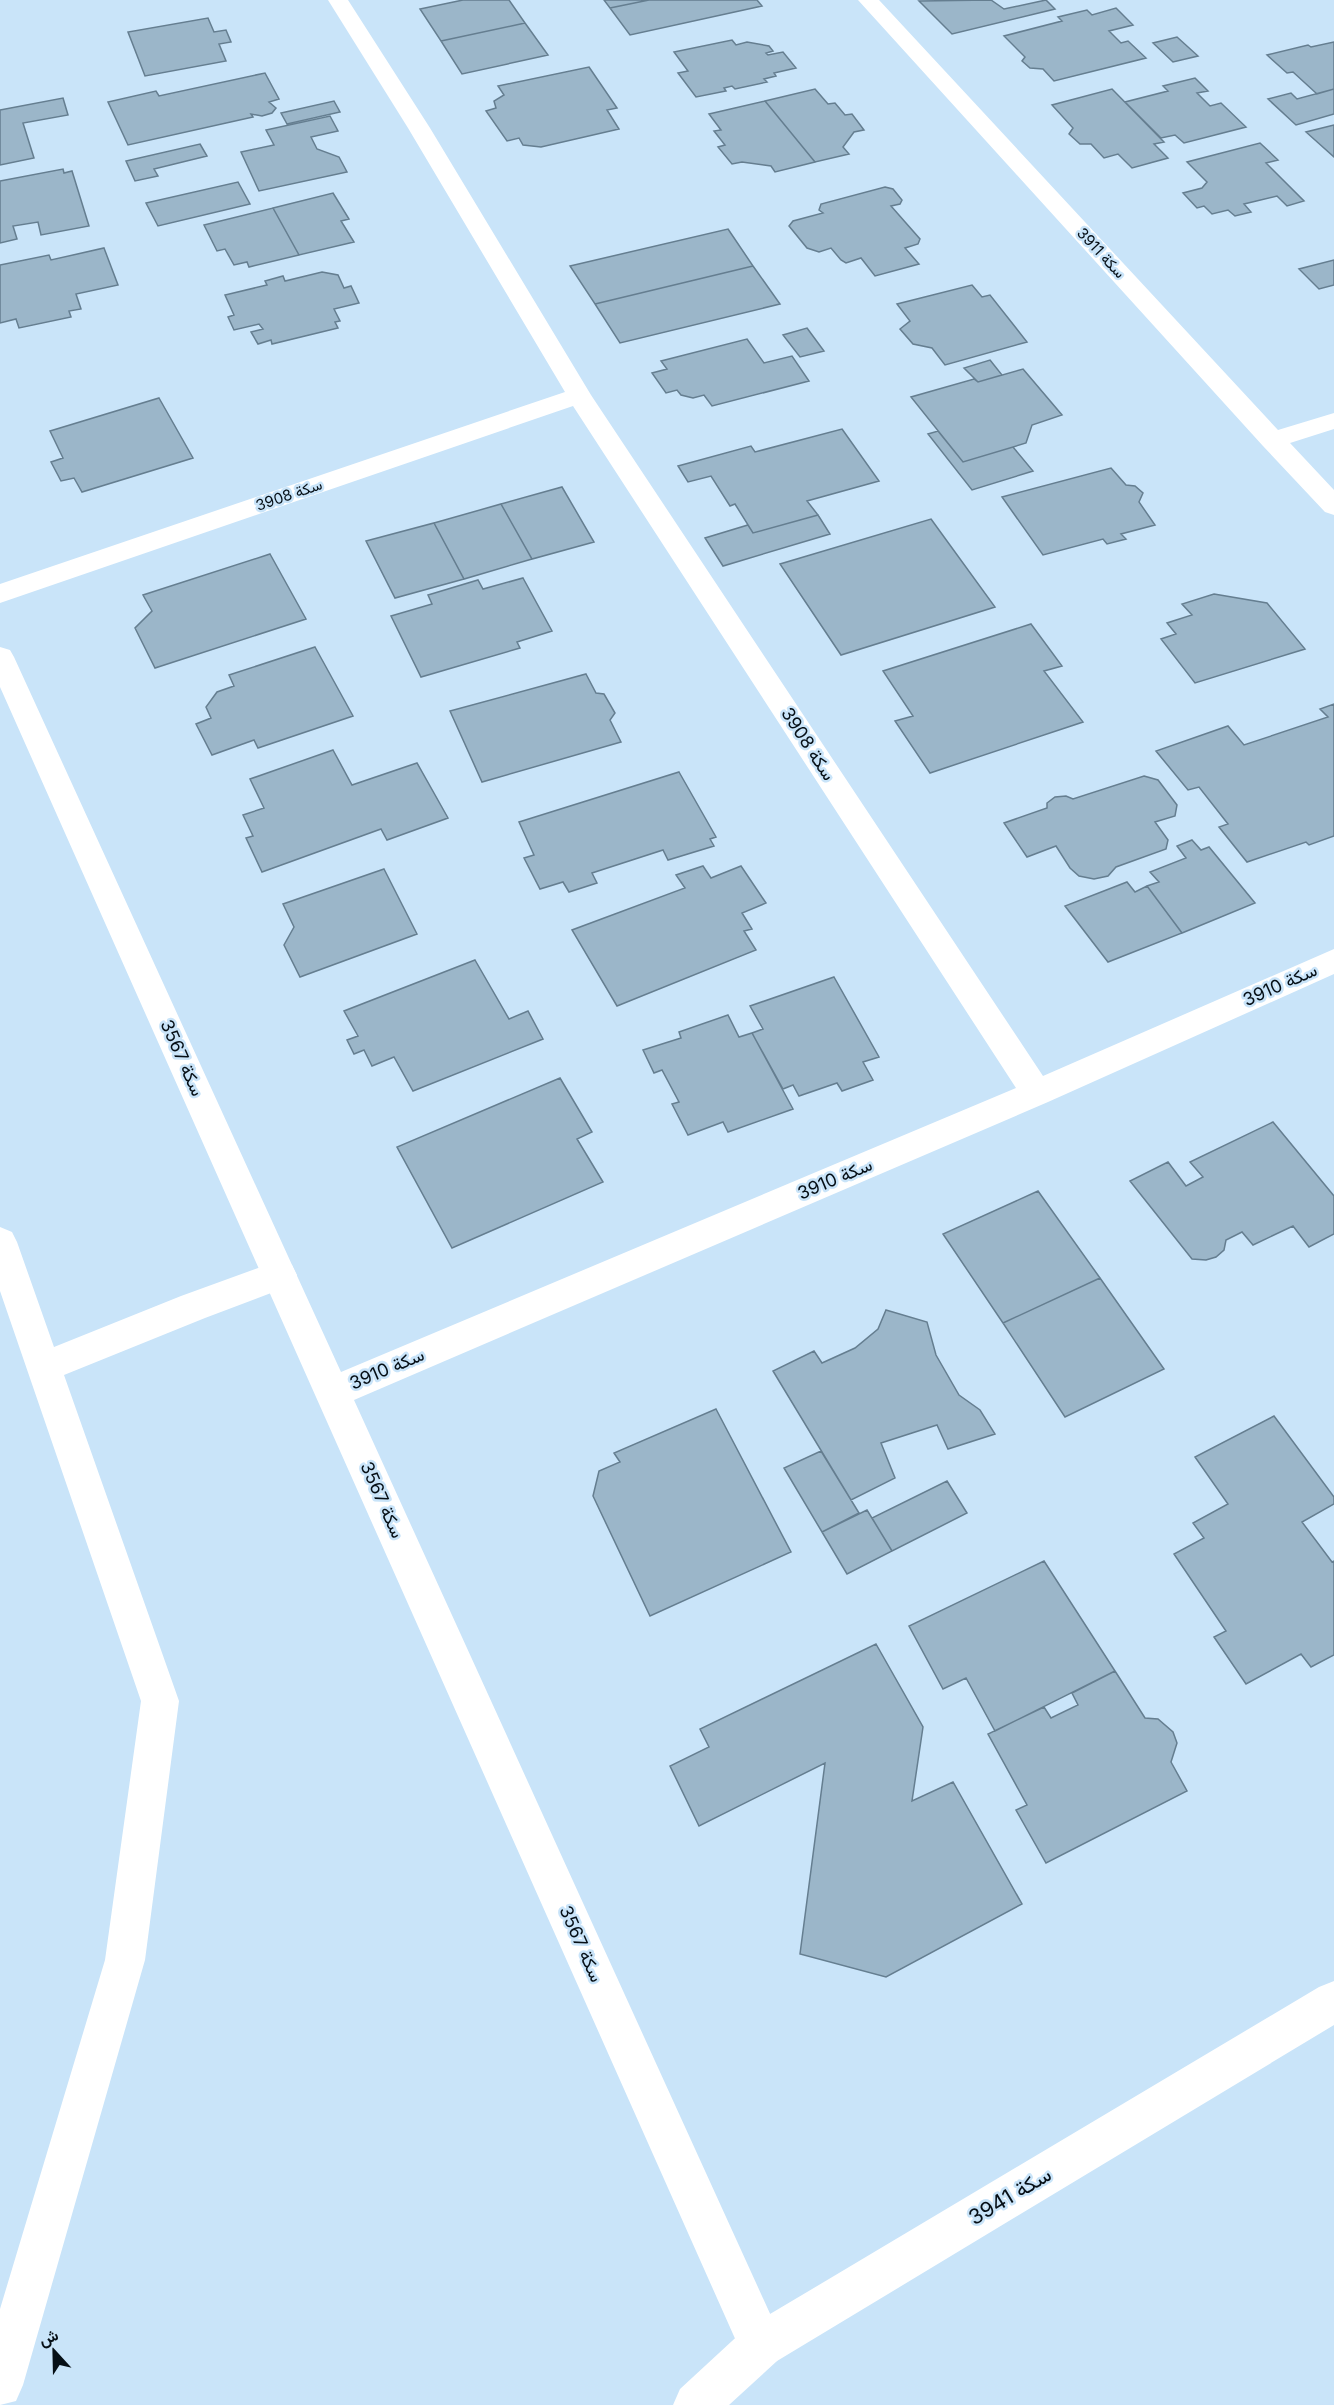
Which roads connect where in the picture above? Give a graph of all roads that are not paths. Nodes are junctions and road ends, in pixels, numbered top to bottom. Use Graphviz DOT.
graph roads {
  1 [pos="338,0"];
  2 [pos="868,0"];
  3 [pos="579,396"];
  4 [pos="1334,421"];
  5 [pos="1272,440"];
  6 [pos="1334,506"];
  7 [pos="0,594"];
  8 [pos="0,657"];
  9 [pos="1334,961"];
  10 [pos="1037,1093"];
  11 [pos="0,1242"];
  12 [pos="280,1275"];
  13 [pos="45,1367"];
  14 [pos="333,1392"];
  15 [pos="1334,2002"];
  16 [pos="761,2345"];
  17 [pos="0,2385"];
  18 [pos="696,2405"];
  1 -- 3 [label="street, سكة 3908"];
  2 -- 5 [label="street, سكة 3911"];
  3 -- 7 [label="street, سكة 3908"];
  3 -- 10 [label="street, سكة 3908"];
  4 -- 5 [label="street"];
  5 -- 6 [label="street, سكة 3911"];
  8 -- 12 [label="street, سكة 3567"];
  9 -- 10 [label="street, سكة 3910"];
  10 -- 14 [label="street, سكة 3910"];
  11 -- 13 [label="street"];
  12 -- 13 [label="street"];
  12 -- 14 [label="street, سكة 3567"];
  13 -- 17 [label="street"];
  14 -- 16 [label="street, سكة 3567"];
  15 -- 16 [label="street, سكة 3941"];
  16 -- 18 [label="street, سكة 3941"];
}
